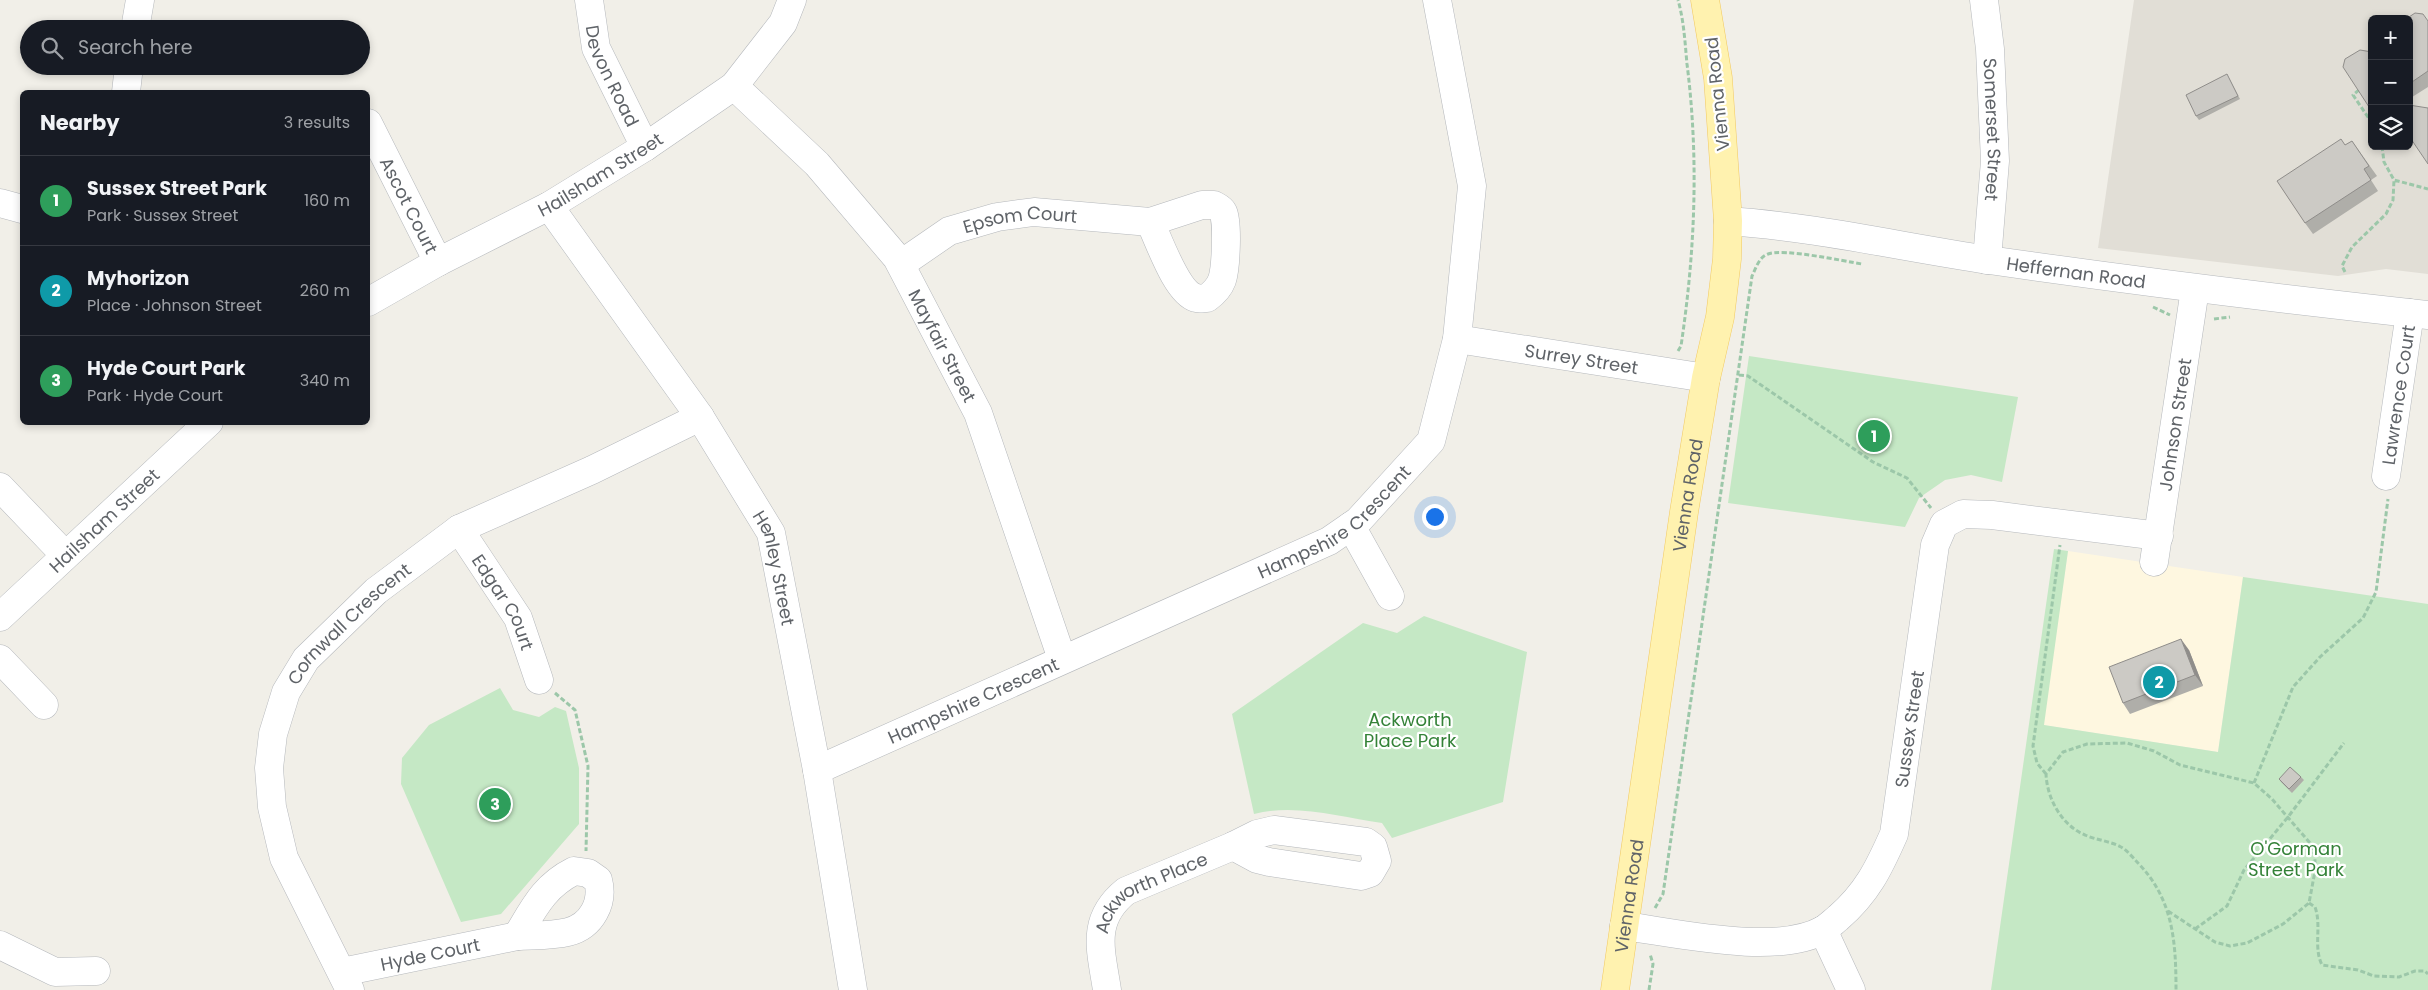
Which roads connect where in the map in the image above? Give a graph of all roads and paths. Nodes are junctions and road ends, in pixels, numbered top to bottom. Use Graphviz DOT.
graph roads {
  1 [pos="140,0"];
  2 [pos="590,0"];
  3 [pos="792,0"];
  4 [pos="1437,0"];
  5 [pos="1678,0"];
  6 [pos="1705,0"];
  7 [pos="1984,0"];
  8 [pos="137,20"];
  9 [pos="128,75"];
  10 [pos="734,86"];
  11 [pos="126,90"];
  12 [pos="2359,90"];
  13 [pos="2368,117"];
  14 [pos="370,127"];
  15 [pos="645,147"];
  16 [pos="2382,150"];
  17 [pos="2394,180"];
  18 [pos="2428,190"];
  19 [pos="0,203"];
  20 [pos="549,206"];
  21 [pos="20,209"];
  22 [pos="1728,221"];
  23 [pos="1150,222"];
  24 [pos="1987,260"];
  25 [pos="438,262"];
  26 [pos="901,264"];
  27 [pos="1863,264"];
  28 [pos="2345,272"];
  29 [pos="2195,289"];
  30 [pos="370,301"];
  31 [pos="2152,306"];
  32 [pos="2419,314"];
  33 [pos="2175,318"];
  34 [pos="1457,339"];
  35 [pos="1674,353"];
  36 [pos="1739,375"];
  37 [pos="1706,378"];
  38 [pos="700,417"];
  39 [pos="205,425"];
  40 [pos="2386,476"];
  41 [pos="0,487"];
  42 [pos="2063,523"];
  43 [pos="1944,524"];
  44 [pos="1351,526"];
  45 [pos="459,529"];
  46 [pos="65,555"];
  47 [pos="1390,596"];
  48 [pos="0,617"];
  49 [pos="0,659"];
  50 [pos="1062,659"];
  51 [pos="539,680"];
  52 [pos="44,705"];
  53 [pos="2344,743"];
  54 [pos="817,770"];
  55 [pos="2046,774"];
  56 [pos="2254,783"];
  57 [pos="2288,818"];
  58 [pos="1233,846"];
  59 [pos="588,873"];
  60 [pos="2308,903"];
  61 [pos="2168,911"];
  62 [pos="1654,912"];
  63 [pos="1624,926"];
  64 [pos="2195,929"];
  65 [pos="1823,930"];
  66 [pos="517,936"];
  67 [pos="0,945"];
  68 [pos="1649,946"];
  69 [pos="96,971"];
  70 [pos="2428,974"];
  71 [pos="346,981"];
  72 [pos="854,990"];
  73 [pos="1107,990"];
  74 [pos="1615,990"];
  75 [pos="1649,990"];
  76 [pos="1851,990"];
  77 [pos="2176,990"];
  1 -- 8 [label="street"];
  2 -- 15 [label="street, Devon Road"];
  3 -- 10 [label="street, Hailsham Street"];
  4 -- 34 [label="street, Hampshire Crescent"];
  5 -- 35 [label="path"];
  6 -- 22 [label="main road, Vienna Road"];
  7 -- 24 [label="street, Somerset Street"];
  9 -- 11 [label="street"];
  10 -- 15 [label="street, Hailsham Street"];
  10 -- 26 [label="street, Mayfair Street"];
  12 -- 13 [label="path"];
  14 -- 25 [label="street, Ascot Court"];
  15 -- 20 [label="street, Hailsham Street"];
  16 -- 17 [label="path"];
  17 -- 18 [label="path"];
  17 -- 28 [label="path"];
  19 -- 21 [label="street"];
  20 -- 25 [label="street, Hailsham Street"];
  20 -- 38 [label="street, Henley Street"];
  22 -- 24 [label="street, Heffernan Road"];
  22 -- 37 [label="main road, Vienna Road"];
  23 -- 26 [label="street, Epsom Court"];
  24 -- 29 [label="street, Heffernan Road"];
  25 -- 30 [label="street, Hailsham Street"];
  26 -- 50 [label="street, Mayfair Street"];
  27 -- 36 [label="path"];
  29 -- 32 [label="street, Heffernan Road"];
  29 -- 42 [label="street, Johnson Street"];
  31 -- 33 [label="path"];
  32 -- 40 [label="street, Lawrence Court"];
  34 -- 37 [label="street, Surrey Street"];
  34 -- 44 [label="street, Hampshire Crescent"];
  36 -- 43 [label="path"];
  36 -- 62 [label="path"];
  37 -- 63 [label="main road, Vienna Road"];
  38 -- 45 [label="street, Cornwall Crescent"];
  38 -- 54 [label="street, Henley Street"];
  39 -- 46 [label="street, Hailsham Street"];
  40 -- 56 [label="path"];
  41 -- 46 [label="street"];
  42 -- 43 [label="street"];
  42 -- 55 [label="path"];
  43 -- 65 [label="street, Sussex Street"];
  44 -- 47 [label="street"];
  44 -- 50 [label="street, Hampshire Crescent"];
  45 -- 51 [label="street, Edgar Court"];
  45 -- 71 [label="street, Cornwall Crescent"];
  46 -- 48 [label="street, Hailsham Street"];
  49 -- 52 [label="street"];
  50 -- 54 [label="street, Hampshire Crescent"];
  51 -- 59 [label="path"];
  53 -- 57 [label="path"];
  54 -- 72 [label="street, Henley Street"];
  55 -- 56 [label="path"];
  55 -- 61 [label="path"];
  56 -- 57 [label="path"];
  57 -- 60 [label="path"];
  57 -- 64 [label="path"];
  58 -- 73 [label="street, Ackworth Place"];
  59 -- 66 [label="street"];
  59 -- 66 [label="street, Hyde Court"];
  60 -- 64 [label="path"];
  60 -- 70 [label="path"];
  61 -- 64 [label="path"];
  61 -- 77 [label="path"];
  63 -- 65 [label="street, Sussex Street"];
  63 -- 74 [label="main road, Vienna Road"];
  65 -- 76 [label="street"];
  66 -- 71 [label="street, Hyde Court"];
  67 -- 69 [label="street"];
  68 -- 75 [label="path"];
}
